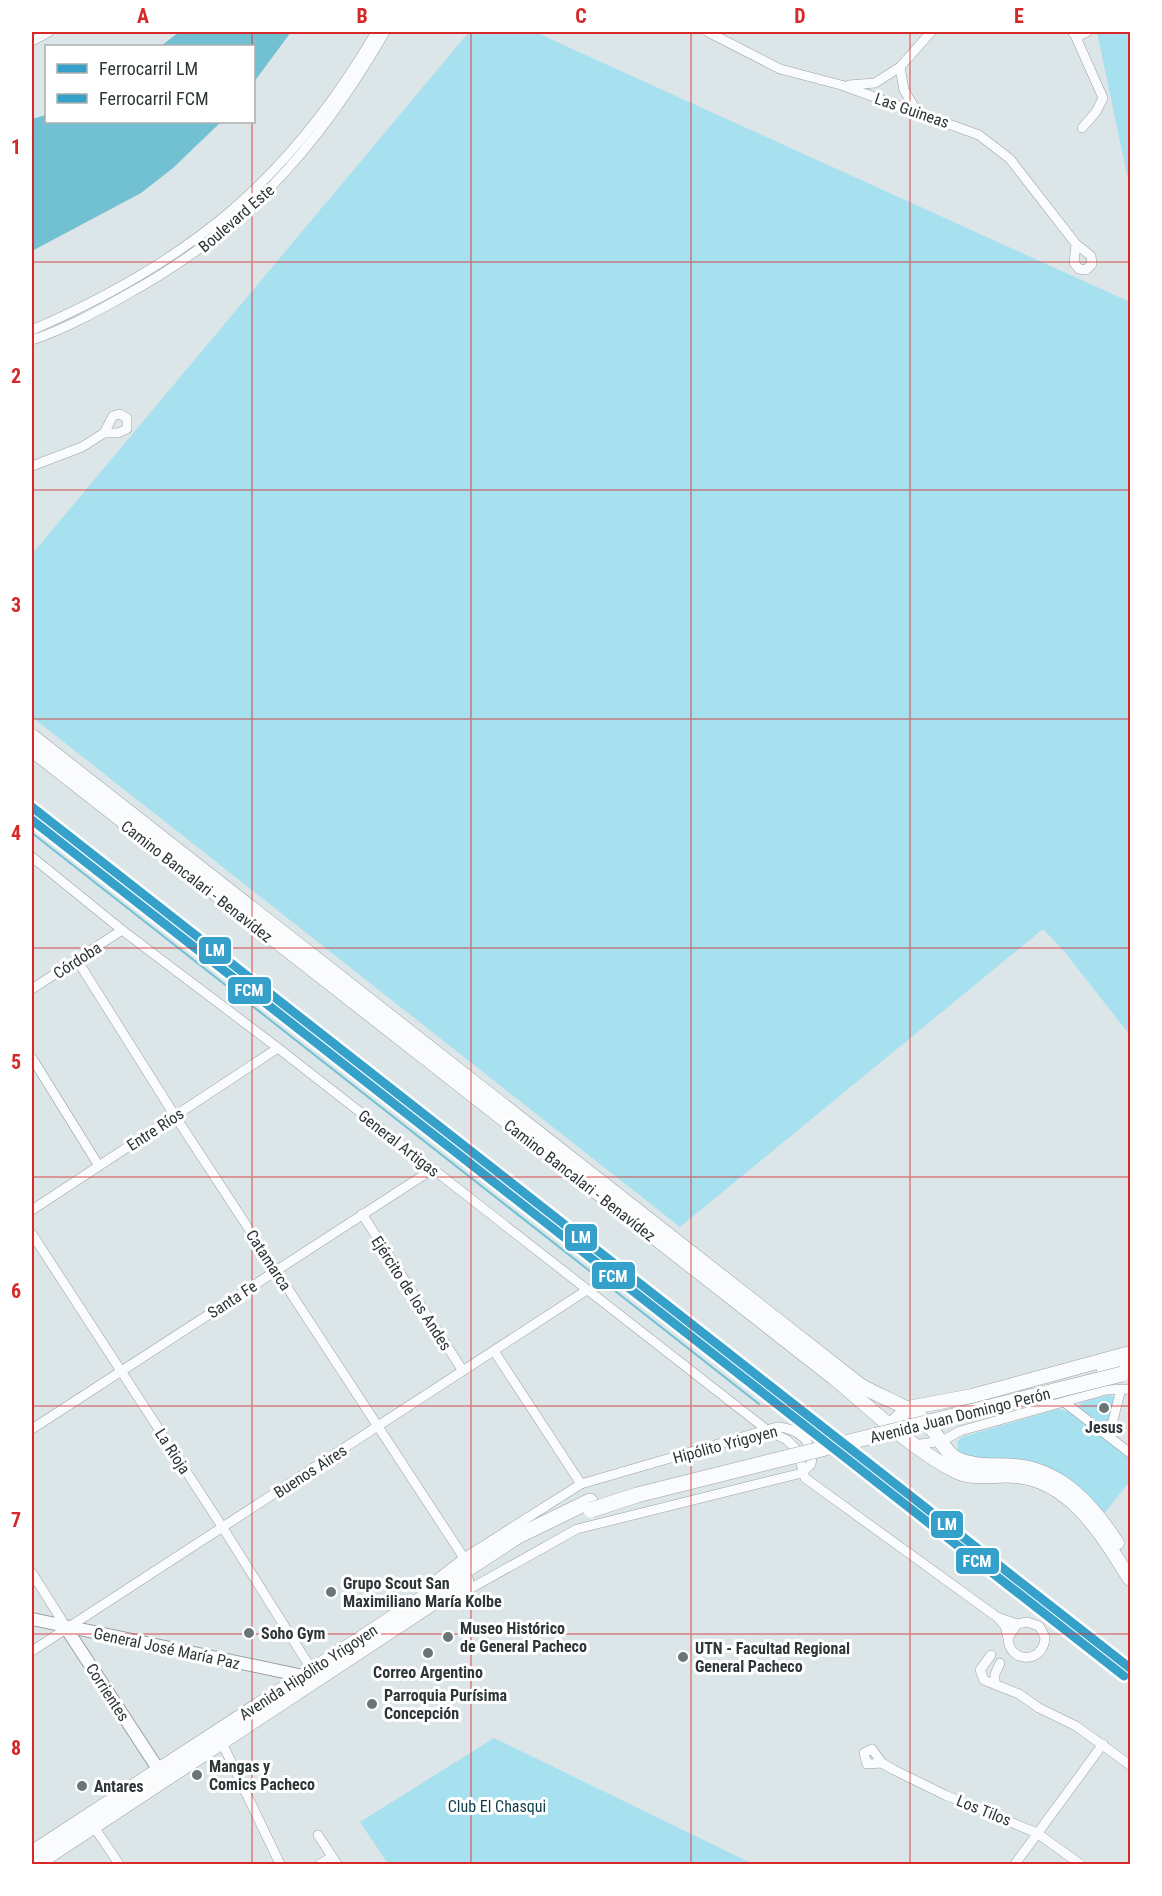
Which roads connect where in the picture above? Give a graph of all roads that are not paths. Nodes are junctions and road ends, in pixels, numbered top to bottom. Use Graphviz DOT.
graph roads {
  1 [pos="49,32"];
  2 [pos="376,32"];
  3 [pos="385,32"];
  4 [pos="708,32"];
  5 [pos="931,32"];
  6 [pos="1087,32"];
  7 [pos="1073,33"];
  8 [pos="32,41"];
  9 [pos="900,67"];
  10 [pos="841,85"];
  11 [pos="918,112"];
  12 [pos="1082,128"];
  13 [pos="306,142"];
  14 [pos="1076,244"];
  15 [pos="93,308"];
  16 [pos="32,330"];
  17 [pos="32,340"];
  18 [pos="104,433"];
  19 [pos="32,466"];
  20 [pos="32,736"];
  21 [pos="32,750"];
  22 [pos="32,856"];
  23 [pos="122,930"];
  24 [pos="77,960"];
  25 [pos="32,989"];
  26 [pos="278,1048"];
  27 [pos="32,1058"];
  28 [pos="175,1116"];
  29 [pos="99,1166"];
  30 [pos="433,1169"];
  31 [pos="32,1210"];
  32 [pos="362,1214"];
  33 [pos="32,1234"];
  34 [pos="276,1270"];
  35 [pos="587,1290"];
  36 [pos="494,1351"];
  37 [pos="1131,1353"];
  38 [pos="463,1371"];
  39 [pos="121,1372"];
  40 [pos="1127,1377"];
  41 [pos="1064,1402"];
  42 [pos="908,1408"];
  43 [pos="378,1426"];
  44 [pos="889,1427"];
  45 [pos="32,1430"];
  46 [pos="767,1430"];
  47 [pos="1109,1436"];
  48 [pos="942,1441"];
  49 [pos="914,1445"];
  50 [pos="1131,1453"];
  51 [pos="802,1473"];
  52 [pos="581,1484"];
  53 [pos="590,1505"];
  54 [pos="223,1528"];
  55 [pos="464,1558"];
  56 [pos="1131,1562"];
  57 [pos="32,1573"];
  58 [pos="1131,1579"];
  59 [pos="997,1617"];
  60 [pos="32,1619"];
  61 [pos="1017,1624"];
  62 [pos="32,1625"];
  63 [pos="66,1631"];
  64 [pos="381,1631"];
  65 [pos="1008,1638"];
  66 [pos="32,1651"];
  67 [pos="991,1655"];
  68 [pos="1000,1663"];
  69 [pos="307,1673"];
  70 [pos="994,1684"];
  71 [pos="222,1743"];
  72 [pos="1103,1744"];
  73 [pos="882,1763"];
  74 [pos="1131,1765"];
  75 [pos="162,1775"];
  76 [pos="91,1822"];
  77 [pos="1037,1833"];
  78 [pos="318,1835"];
  79 [pos="32,1853"];
  80 [pos="335,1861"];
  81 [pos="36,1864"];
  82 [pos="119,1864"];
  83 [pos="280,1864"];
  84 [pos="320,1864"];
  85 [pos="1015,1864"];
  86 [pos="1080,1864"];
  1 -- 8 [label="street"];
  2 -- 13 [label="street, Boulevard Este"];
  3 -- 13 [label="street, Boulevard Este"];
  4 -- 10 [label="street, Las Guineas"];
  5 -- 9 [label="street"];
  6 -- 7 [label="street"];
  7 -- 12 [label="street"];
  9 -- 10 [label="street"];
  9 -- 11 [label="street"];
  10 -- 11 [label="street, Las Guineas"];
  11 -- 14 [label="street, Las Guineas"];
  13 -- 15 [label="street, Boulevard Este"];
  15 -- 16 [label="street, Boulevard Este"];
  15 -- 17 [label="street, Boulevard Este"];
  18 -- 19 [label="street"];
  20 -- 42 [label="main road, Camino Bancalari - Benavídez"];
  21 -- 44 [label="main road, Camino Bancalari - Benavídez"];
  22 -- 23 [label="street, General Artigas"];
  23 -- 24 [label="street, Córdoba"];
  23 -- 26 [label="street, General Artigas"];
  24 -- 25 [label="street, Córdoba"];
  24 -- 28 [label="street, Catamarca"];
  26 -- 28 [label="street, Entre Ríos"];
  26 -- 30 [label="street, General Artigas"];
  27 -- 29 [label="street"];
  28 -- 29 [label="street, Entre Ríos"];
  28 -- 34 [label="street, Catamarca"];
  29 -- 31 [label="street, Entre Ríos"];
  30 -- 32 [label="street, Santa Fe"];
  30 -- 35 [label="street, General Artigas"];
  32 -- 34 [label="street, Santa Fe"];
  32 -- 38 [label="street, Ejército de los Andes"];
  33 -- 39 [label="street, La Rioja"];
  34 -- 39 [label="street, Santa Fe"];
  34 -- 43 [label="street, Catamarca"];
  35 -- 36 [label="street, Buenos Aires"];
  35 -- 46 [label="street, General Artigas"];
  36 -- 38 [label="street, Buenos Aires"];
  36 -- 52 [label="street"];
  37 -- 42 [label="main road"];
  38 -- 43 [label="street, Buenos Aires"];
  39 -- 45 [label="street, Santa Fe"];
  39 -- 54 [label="street, La Rioja"];
  40 -- 41 [label="street"];
  40 -- 47 [label="street"];
  40 -- 53 [label="main road, Avenida Juan Domingo Perón, bridge"];
  40 -- 53 [label="main road"];
  41 -- 47 [label="street"];
  41 -- 48 [label="street"];
  42 -- 44 [label="main road"];
  42 -- 48 [label="main road, Camino Bancalari - Benavídez"];
  43 -- 54 [label="street, Buenos Aires"];
  43 -- 55 [label="street, Catamarca"];
  44 -- 49 [label="main road, Camino Bancalari - Benavídez"];
  46 -- 51 [label="street, General Artigas"];
  46 -- 51 [label="street, Hipólito Yrigoyen"];
  46 -- 52 [label="street, Hipólito Yrigoyen"];
  47 -- 50 [label="street"];
  48 -- 49 [label="street"];
  48 -- 56 [label="main road, Camino Bancalari - Benavídez"];
  49 -- 58 [label="main road, Camino Bancalari - Benavídez"];
  51 -- 59 [label="street"];
  51 -- 64 [label="street"];
  52 -- 55 [label="street, Hipólito Yrigoyen"];
  53 -- 64 [label="main road, Avenida Hipólito Yrigoyen"];
  54 -- 63 [label="street, Buenos Aires"];
  54 -- 69 [label="street, La Rioja"];
  55 -- 64 [label="street, Hipólito Yrigoyen"];
  57 -- 63 [label="street, Corrientes"];
  59 -- 61 [label="street"];
  59 -- 65 [label="street"];
  60 -- 63 [label="street, General José María Paz"];
  61 -- 65 [label="street"];
  61 -- 65 [label="street"];
  62 -- 63 [label="street, General José María Paz"];
  63 -- 66 [label="street, Buenos Aires"];
  63 -- 69 [label="street, General José María Paz"];
  63 -- 75 [label="street, Corrientes"];
  64 -- 69 [label="main road, Avenida Hipólito Yrigoyen"];
  64 -- 71 [label="main road, Avenida Hipólito Yrigoyen"];
  67 -- 70 [label="street"];
  68 -- 70 [label="street"];
  69 -- 75 [label="main road, Avenida Hipólito Yrigoyen"];
  70 -- 72 [label="street"];
  71 -- 75 [label="main road, Avenida Hipólito Yrigoyen"];
  71 -- 83 [label="street"];
  72 -- 74 [label="street"];
  72 -- 77 [label="street"];
  73 -- 77 [label="street, Los Tilos"];
  75 -- 76 [label="main road, Avenida Hipólito Yrigoyen"];
  76 -- 79 [label="main road, Avenida Hipólito Yrigoyen"];
  76 -- 81 [label="main road, Avenida Hipólito Yrigoyen"];
  76 -- 82 [label="street"];
  77 -- 85 [label="street"];
  77 -- 86 [label="street, Los Tilos"];
  78 -- 80 [label="street"];
  80 -- 84 [label="street"];
}
